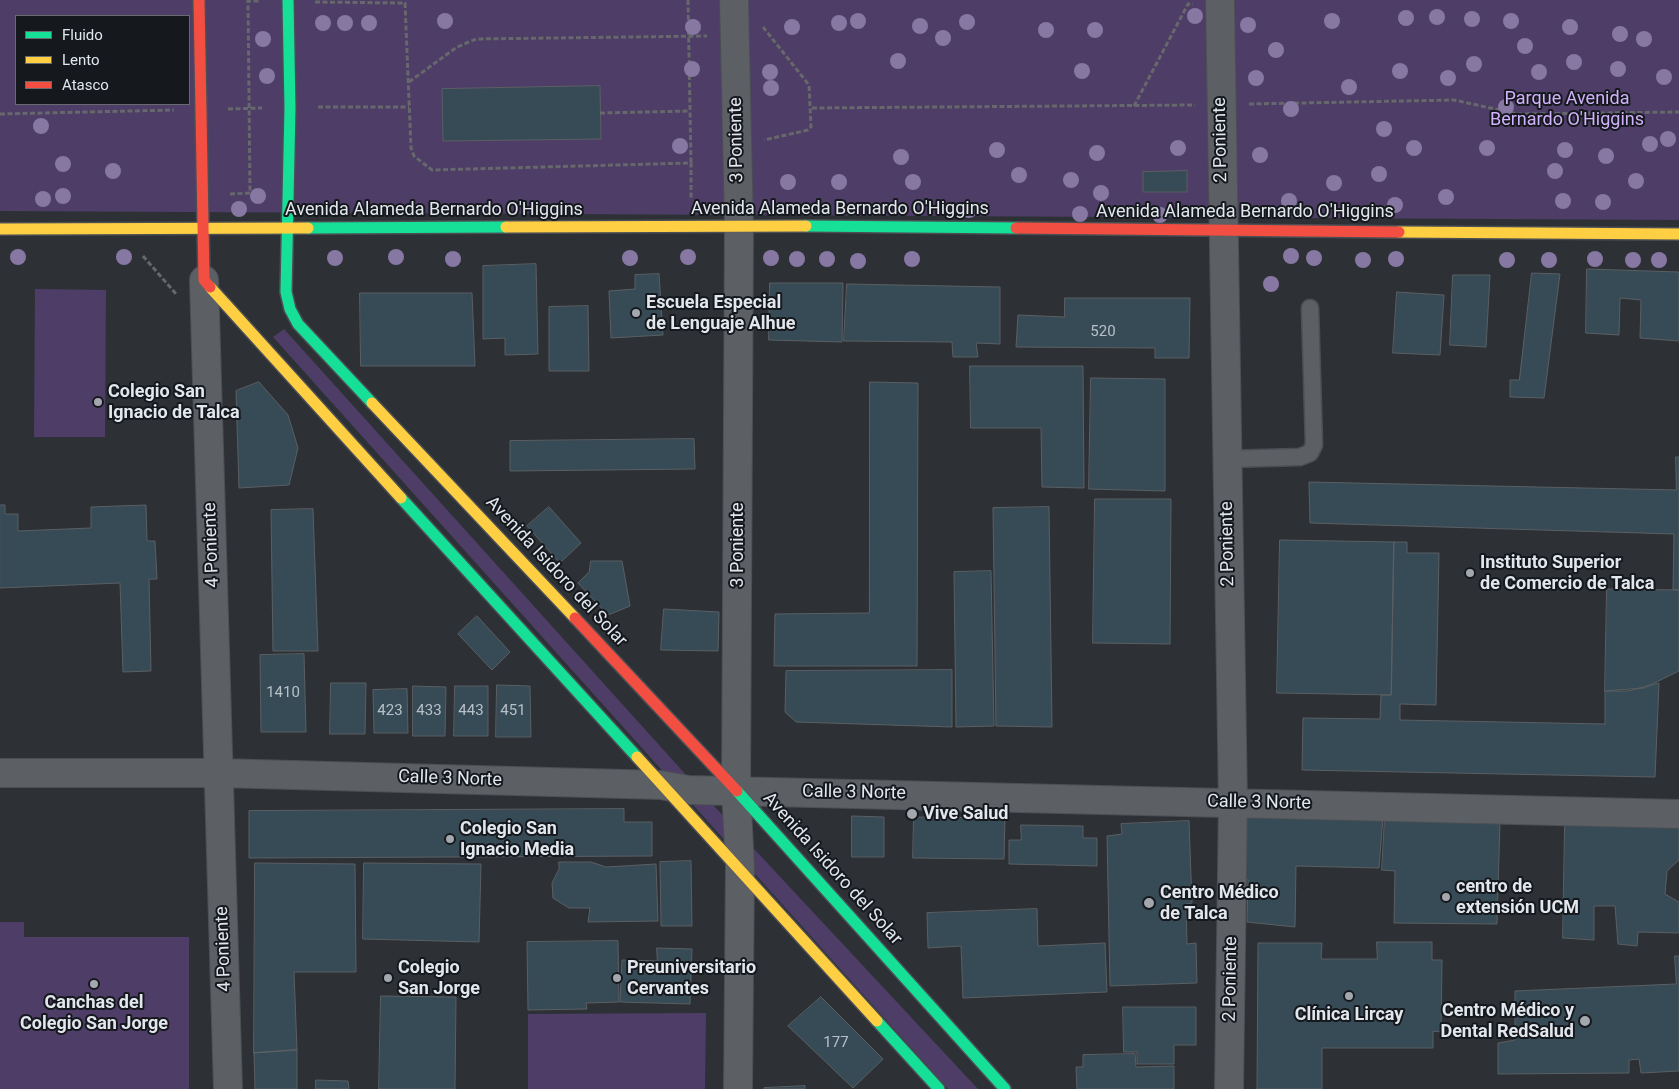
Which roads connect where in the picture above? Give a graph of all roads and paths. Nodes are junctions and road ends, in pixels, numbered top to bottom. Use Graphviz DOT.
graph roads {
  1 [pos="199,0"];
  2 [pos="688,0"];
  3 [pos="288,1"];
  4 [pos="1220,2"];
  5 [pos="735,12"];
  6 [pos="688,36"];
  7 [pos="409,82"];
  8 [pos="1220,105"];
  9 [pos="1134,107"];
  10 [pos="812,108"];
  11 [pos="200,109"];
  12 [pos="690,111"];
  13 [pos="1679,112"];
  14 [pos="600,113"];
  15 [pos="0,114"];
  16 [pos="762,140"];
  17 [pos="691,164"];
  18 [pos="250,193"];
  19 [pos="691,202"];
  20 [pos="739,226"];
  21 [pos="202,228"];
  22 [pos="0,229"];
  23 [pos="288,229"];
  24 [pos="1223,229"];
  25 [pos="1679,234"];
  26 [pos="204,280"];
  27 [pos="1310,308"];
  28 [pos="1226,459"];
  29 [pos="0,773"];
  30 [pos="219,773"];
  31 [pos="661,785"];
  32 [pos="736,790"];
  33 [pos="1233,802"];
  34 [pos="1679,814"];
  35 [pos="740,867"];
  36 [pos="228,1089"];
  37 [pos="738,1089"];
  38 [pos="939,1089"];
  39 [pos="1005,1089"];
  40 [pos="1229,1089"];
  1 -- 11 [label="main road, 4 Poniente"];
  2 -- 6 [label="path"];
  3 -- 7 [label="path"];
  3 -- 18 [label="path"];
  3 -- 23 [label="main road, Avenida Isidoro del Solar"];
  4 -- 8 [label="street, 2 Poniente"];
  4 -- 9 [label="path"];
  5 -- 6 [label="path"];
  5 -- 10 [label="path"];
  5 -- 20 [label="street, 3 Poniente"];
  6 -- 7 [label="path"];
  6 -- 12 [label="path"];
  7 -- 17 [label="path"];
  8 -- 9 [label="path"];
  8 -- 13 [label="path"];
  8 -- 24 [label="street, 2 Poniente"];
  9 -- 10 [label="path"];
  10 -- 16 [label="path"];
  11 -- 15 [label="path"];
  11 -- 21 [label="main road, 4 Poniente"];
  12 -- 14 [label="path"];
  12 -- 17 [label="path"];
  17 -- 19 [label="path"];
  20 -- 23 [label="main road, Avenida Alameda Bernardo O'Higgins"];
  20 -- 24 [label="main road, Avenida Alameda Bernardo O'Higgins"];
  20 -- 32 [label="street, 3 Poniente"];
  21 -- 22 [label="main road, Avenida Alameda Bernardo O'Higgins"];
  21 -- 23 [label="main road, Avenida Alameda Bernardo O'Higgins"];
  21 -- 26 [label="main road, 4 Poniente"];
  23 -- 32 [label="main road, Avenida Isidoro del Solar"];
  24 -- 25 [label="main road, Avenida Alameda Bernardo O'Higgins"];
  24 -- 28 [label="street, 2 Poniente"];
  26 -- 30 [label="street, 4 Poniente"];
  26 -- 31 [label="main road"];
  27 -- 28 [label="lane"];
  28 -- 33 [label="street, 2 Poniente"];
  29 -- 30 [label="street, Calle 3 Norte"];
  30 -- 31 [label="street, Calle 3 Norte"];
  30 -- 36 [label="street, 4 Poniente"];
  31 -- 32 [label="street, Calle 3 Norte"];
  31 -- 35 [label="main road"];
  32 -- 33 [label="street, Calle 3 Norte"];
  32 -- 35 [label="street, 3 Poniente"];
  32 -- 39 [label="main road, Avenida Isidoro del Solar"];
  33 -- 34 [label="street, Calle 3 Norte"];
  33 -- 40 [label="street, 2 Poniente"];
  35 -- 37 [label="street, 3 Poniente"];
  35 -- 38 [label="main road"];
}
